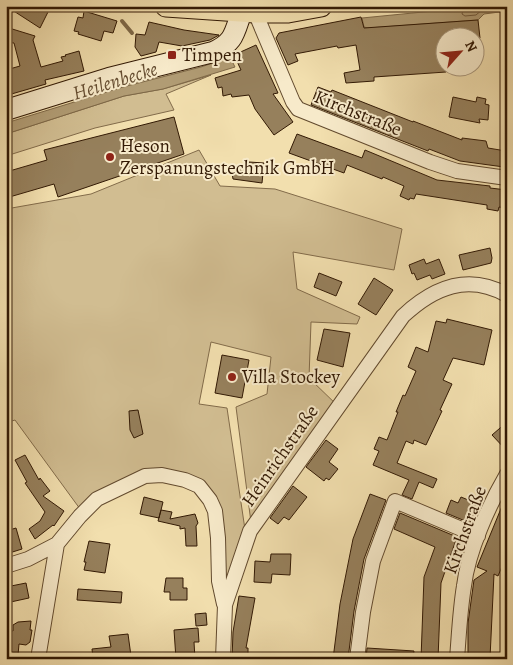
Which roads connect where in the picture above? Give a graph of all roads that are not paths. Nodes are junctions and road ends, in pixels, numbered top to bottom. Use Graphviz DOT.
graph roads {
  1 [pos="166,6"];
  2 [pos="321,6"];
  3 [pos="249,12"];
  4 [pos="6,110"];
  5 [pos="507,178"];
  6 [pos="507,295"];
  7 [pos="507,474"];
  8 [pos="478,536"];
  9 [pos="57,544"];
  10 [pos="6,566"];
  11 [pos="224,604"];
  12 [pos="38,659"];
  13 [pos="223,659"];
  14 [pos="357,659"];
  15 [pos="457,659"];
  1 -- 3 [label="main road"];
  2 -- 3 [label="main road"];
  3 -- 4 [label="main road"];
  3 -- 5 [label="street, Kirchstraße"];
  6 -- 11 [label="street, Heinrichstraße"];
  7 -- 8 [label="street, Kirchstraße"];
  8 -- 14 [label="street"];
  8 -- 15 [label="street, Kirchstraße"];
  9 -- 10 [label="street"];
  9 -- 11 [label="street"];
  9 -- 12 [label="street"];
  11 -- 13 [label="street, Heinrichstraße"];
}
